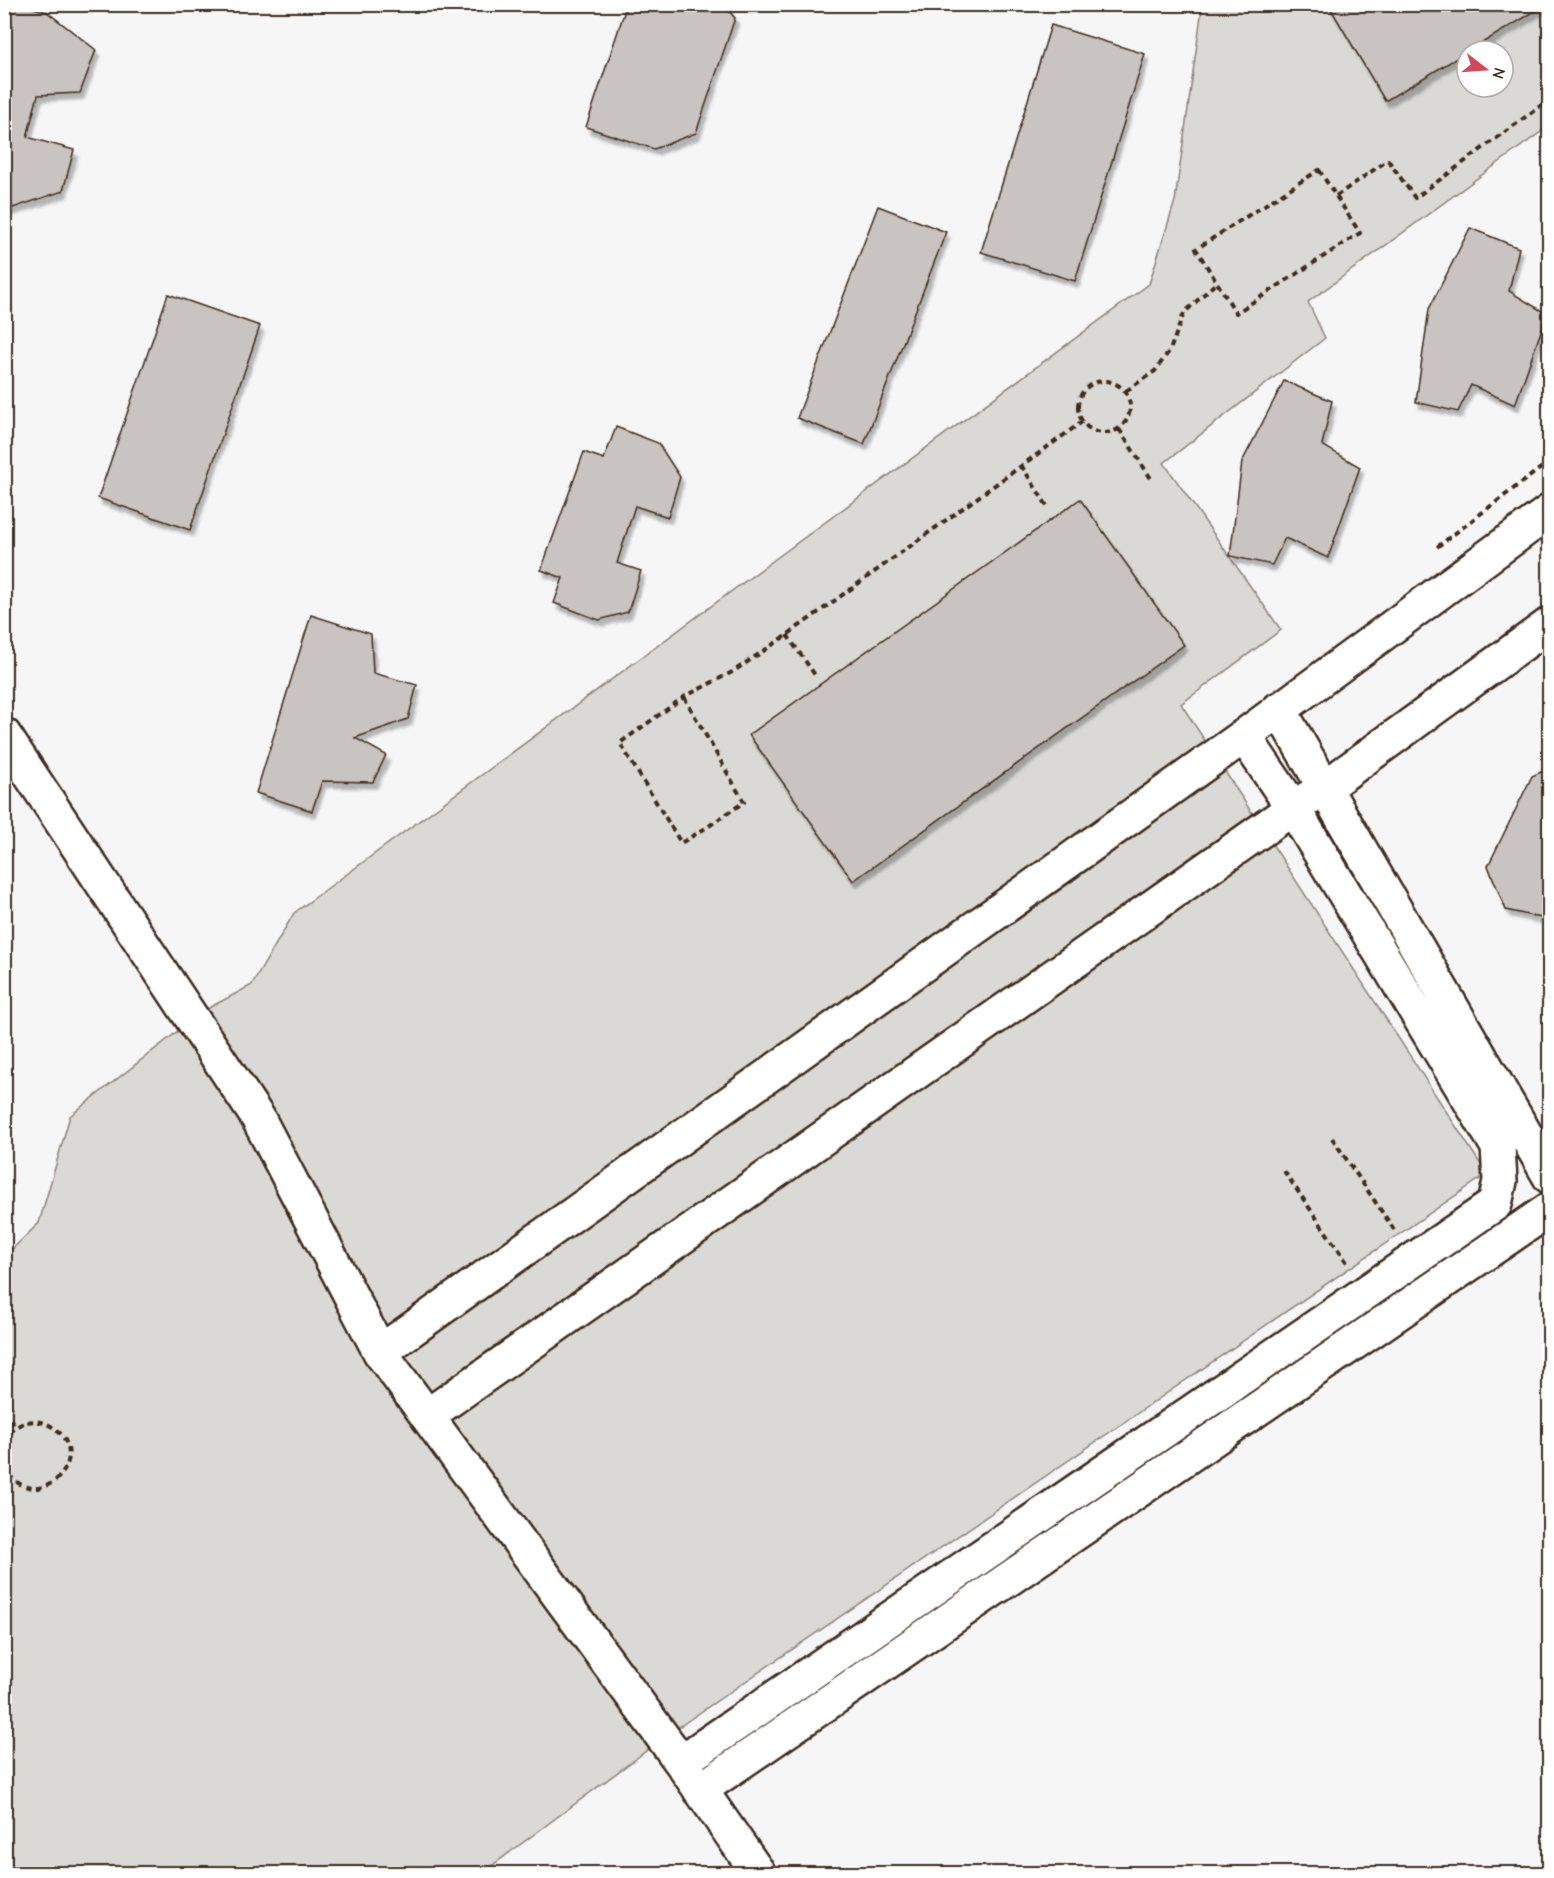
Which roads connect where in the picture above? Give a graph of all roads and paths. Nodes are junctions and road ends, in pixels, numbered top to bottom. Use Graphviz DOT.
graph roads {
  1 [pos="1550,99"];
  2 [pos="1336,196"];
  3 [pos="1217,282"];
  4 [pos="1126,392"];
  5 [pos="1082,422"];
  6 [pos="1119,429"];
  7 [pos="1021,465"];
  8 [pos="1152,480"];
  9 [pos="1049,509"];
  10 [pos="1550,510"];
  11 [pos="1550,624"];
  12 [pos="787,634"];
  13 [pos="815,675"];
  14 [pos="684,697"];
  15 [pos="1279,709"];
  16 [pos="4,735"];
  17 [pos="1245,736"];
  18 [pos="1324,788"];
  19 [pos="1293,808"];
  20 [pos="1332,1138"];
  21 [pos="1284,1171"];
  22 [pos="1550,1177"];
  23 [pos="1550,1209"];
  24 [pos="1414,1259"];
  25 [pos="1368,1291"];
  26 [pos="380,1352"];
  27 [pos="4,1411"];
  28 [pos="427,1416"];
  29 [pos="16,1427"];
  30 [pos="4,1442"];
  31 [pos="4,1467"];
  32 [pos="681,1762"];
  33 [pos="700,1790"];
  34 [pos="759,1874"];
  1 -- 2 [label="path"];
  2 -- 3 [label="path"];
  2 -- 3 [label="path"];
  3 -- 4 [label="path"];
  4 -- 5 [label="path"];
  4 -- 6 [label="path"];
  5 -- 6 [label="path"];
  5 -- 7 [label="path"];
  6 -- 8 [label="path"];
  7 -- 9 [label="path"];
  7 -- 12 [label="path"];
  10 -- 15 [label="street"];
  11 -- 18 [label="street"];
  12 -- 13 [label="path"];
  12 -- 14 [label="path"];
  14 -- 14 [label="path"];
  15 -- 17 [label="street"];
  15 -- 18 [label="street"];
  16 -- 26 [label="street"];
  17 -- 19 [label="street"];
  17 -- 26 [label="street"];
  18 -- 19 [label="street"];
  18 -- 22 [label="street"];
  19 -- 24 [label="street"];
  19 -- 28 [label="street"];
  20 -- 24 [label="path"];
  21 -- 25 [label="path"];
  23 -- 33 [label="street"];
  24 -- 25 [label="street"];
  25 -- 32 [label="street"];
  26 -- 28 [label="street"];
  27 -- 29 [label="path"];
  28 -- 32 [label="street"];
  29 -- 30 [label="path"];
  29 -- 31 [label="path"];
  32 -- 33 [label="street"];
  33 -- 34 [label="street"];
}
